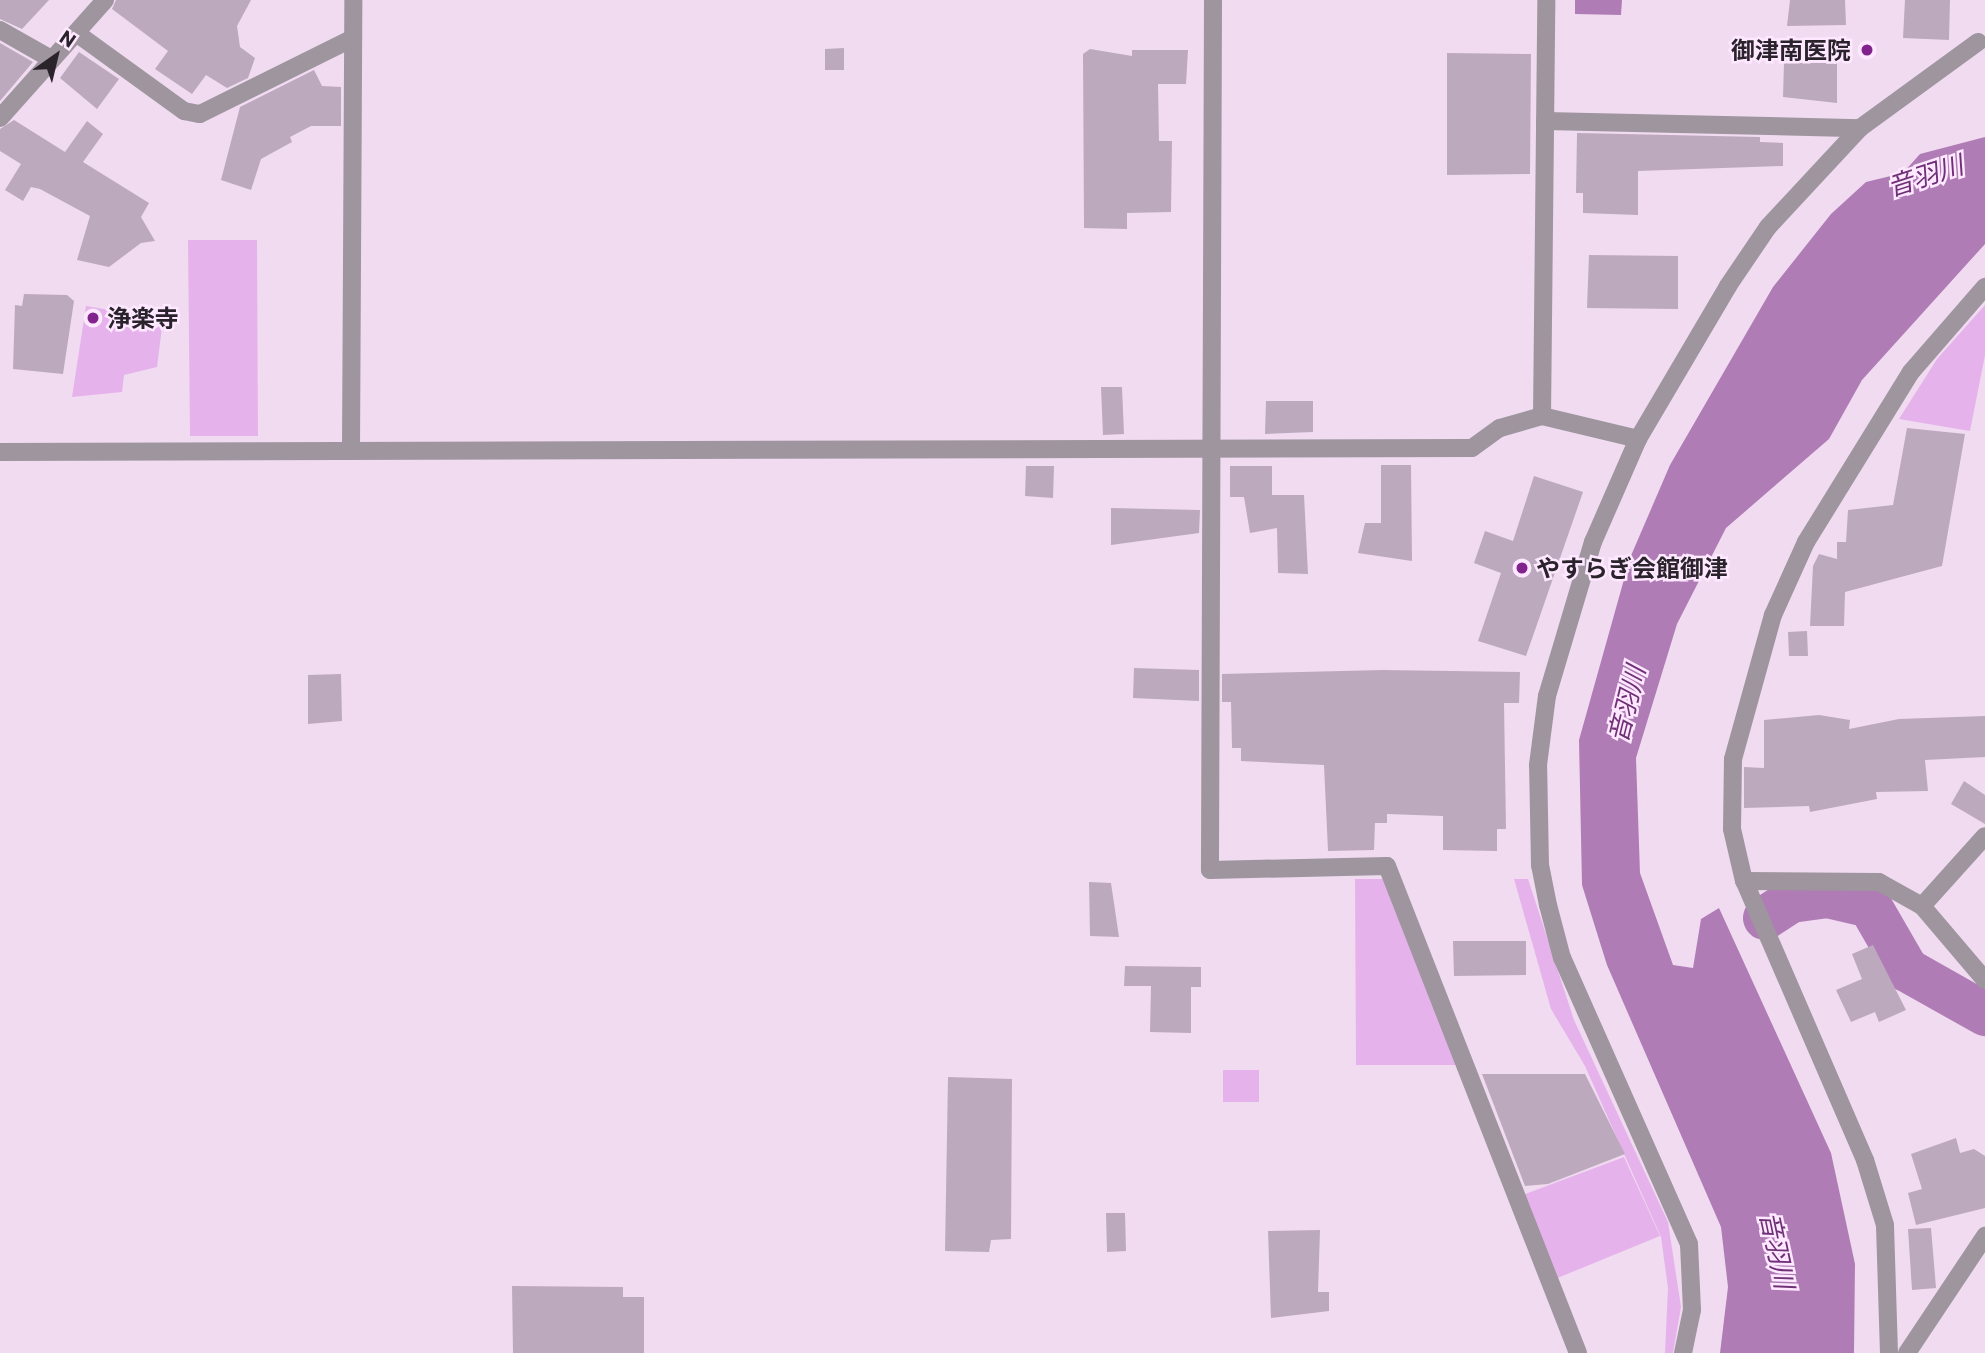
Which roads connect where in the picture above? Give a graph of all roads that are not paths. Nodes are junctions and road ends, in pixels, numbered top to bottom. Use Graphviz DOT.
graph roads {
  1 [pos="105,0"];
  2 [pos="353,0"];
  3 [pos="1213,0"];
  4 [pos="1546,0"];
  5 [pos="0,30"];
  6 [pos="79,35"];
  7 [pos="353,38"];
  8 [pos="1978,42"];
  9 [pos="51,59"];
  10 [pos="0,118"];
  11 [pos="1545,121"];
  12 [pos="1860,128"];
  13 [pos="1985,288"];
  14 [pos="1542,416"];
  15 [pos="1638,439"];
  16 [pos="351,451"];
  17 [pos="1212,451"];
  18 [pos="0,452"];
  19 [pos="1985,836"];
  20 [pos="1744,881"];
  21 [pos="1922,906"];
  22 [pos="1985,980"];
  23 [pos="1985,1236"];
  24 [pos="1578,1353"];
  25 [pos="1683,1353"];
  26 [pos="1889,1353"];
  27 [pos="1907,1353"];
  1 -- 6 [label="street"];
  2 -- 7 [label="street"];
  3 -- 17 [label="street"];
  4 -- 11 [label="street"];
  5 -- 9 [label="street"];
  6 -- 7 [label="street"];
  6 -- 9 [label="street"];
  7 -- 16 [label="street"];
  8 -- 12 [label="street"];
  9 -- 10 [label="street"];
  11 -- 12 [label="street"];
  11 -- 14 [label="street"];
  12 -- 15 [label="street"];
  13 -- 20 [label="street"];
  14 -- 15 [label="street"];
  14 -- 17 [label="street"];
  15 -- 25 [label="street"];
  16 -- 17 [label="street"];
  16 -- 18 [label="street"];
  17 -- 24 [label="street"];
  19 -- 21 [label="street"];
  20 -- 21 [label="street"];
  20 -- 26 [label="street"];
  21 -- 22 [label="street"];
  23 -- 27 [label="street"];
}
